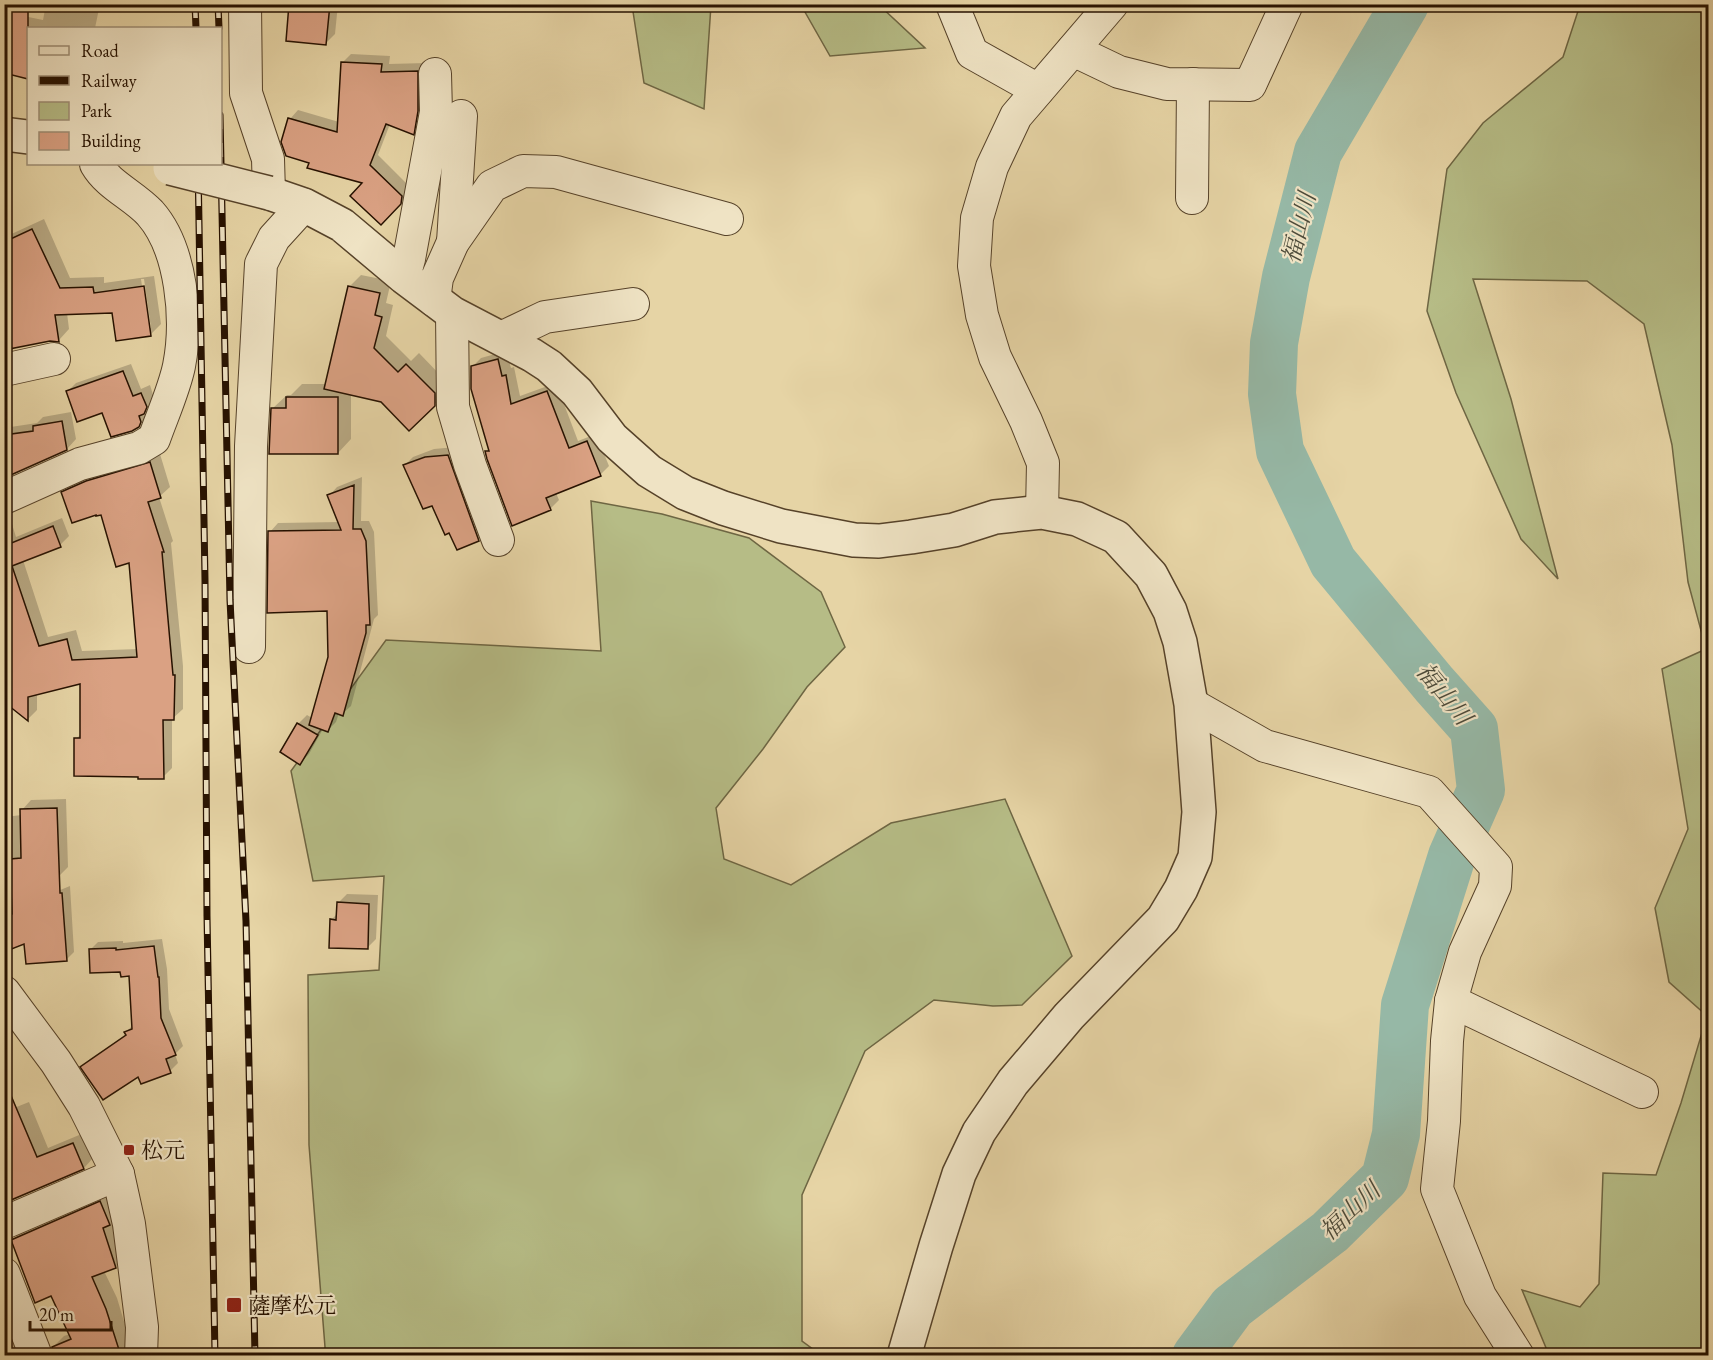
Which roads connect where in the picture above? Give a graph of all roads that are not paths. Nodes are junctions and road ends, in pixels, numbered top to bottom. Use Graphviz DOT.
graph roads {
  1 [pos="245,4"];
  2 [pos="952,4"];
  3 [pos="1112,4"];
  4 [pos="1287,4"];
  5 [pos="1072,50"];
  6 [pos="435,74"];
  7 [pos="1193,84"];
  8 [pos="1038,90"];
  9 [pos="461,116"];
  10 [pos="4,134"];
  11 [pos="27,137"];
  12 [pos="97,165"];
  13 [pos="160,166"];
  14 [pos="269,193"];
  15 [pos="1192,198"];
  16 [pos="304,204"];
  17 [pos="727,219"];
  18 [pos="453,242"];
  19 [pos="404,277"];
  20 [pos="633,304"];
  21 [pos="442,306"];
  22 [pos="501,338"];
  23 [pos="54,359"];
  24 [pos="4,370"];
  25 [pos="4,498"];
  26 [pos="1042,512"];
  27 [pos="498,540"];
  28 [pos="249,647"];
  29 [pos="1191,704"];
  30 [pos="4,992"];
  31 [pos="1451,1001"];
  32 [pos="1642,1092"];
  33 [pos="118,1174"];
  34 [pos="4,1223"];
  35 [pos="4,1274"];
  36 [pos="23,1345"];
  37 [pos="141,1356"];
  38 [pos="904,1356"];
  39 [pos="1518,1356"];
  1 -- 14 [label="street"];
  2 -- 8 [label="street"];
  3 -- 5 [label="street"];
  4 -- 7 [label="street"];
  5 -- 7 [label="street"];
  5 -- 8 [label="street"];
  6 -- 19 [label="street"];
  7 -- 15 [label="street"];
  8 -- 26 [label="street"];
  9 -- 18 [label="street"];
  10 -- 11 [label="street"];
  12 -- 25 [label="street"];
  13 -- 14 [label="street, bridge"];
  14 -- 16 [label="street"];
  16 -- 19 [label="street"];
  16 -- 28 [label="street"];
  17 -- 18 [label="street"];
  18 -- 21 [label="street"];
  19 -- 21 [label="street"];
  20 -- 22 [label="street"];
  21 -- 22 [label="street"];
  21 -- 27 [label="street"];
  22 -- 26 [label="street"];
  23 -- 24 [label="street"];
  26 -- 29 [label="street"];
  29 -- 31 [label="street"];
  29 -- 38 [label="street"];
  30 -- 33 [label="street"];
  31 -- 32 [label="street"];
  31 -- 39 [label="street"];
  33 -- 34 [label="street"];
  33 -- 37 [label="street"];
  35 -- 36 [label="street"];
}
